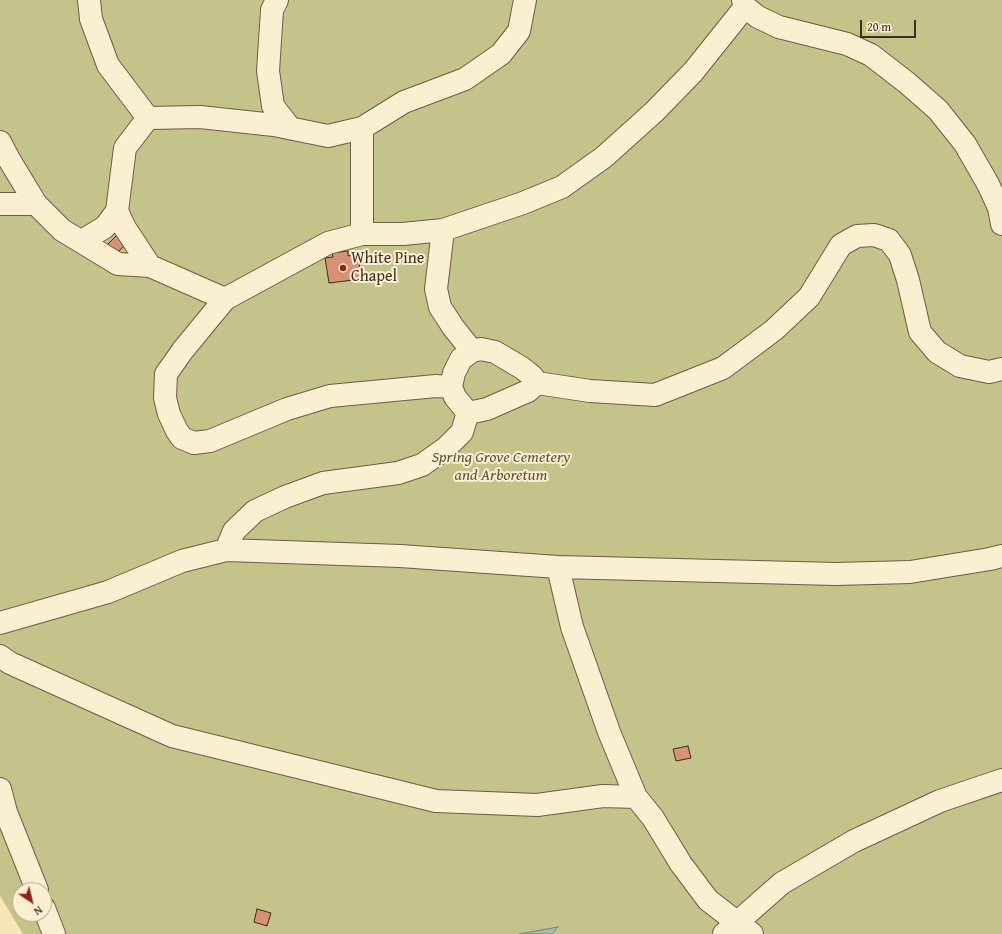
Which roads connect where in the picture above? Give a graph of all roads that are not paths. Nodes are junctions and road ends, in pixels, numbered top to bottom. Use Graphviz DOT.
graph roads {
  1 [pos="89,0"];
  2 [pos="277,0"];
  3 [pos="525,0"];
  4 [pos="744,4"];
  5 [pos="148,118"];
  6 [pos="290,128"];
  7 [pos="362,128"];
  8 [pos="0,142"];
  9 [pos="0,204"];
  10 [pos="36,204"];
  11 [pos="117,211"];
  12 [pos="1002,224"];
  13 [pos="443,230"];
  14 [pos="362,234"];
  15 [pos="82,241"];
  16 [pos="150,266"];
  17 [pos="225,299"];
  18 [pos="472,351"];
  19 [pos="1002,369"];
  20 [pos="537,384"];
  21 [pos="451,387"];
  22 [pos="468,412"];
  23 [pos="226,550"];
  24 [pos="1002,556"];
  25 [pos="558,567"];
  26 [pos="0,623"];
  27 [pos="0,656"];
  28 [pos="1002,780"];
  29 [pos="0,789"];
  30 [pos="636,797"];
  31 [pos="34,882"];
  32 [pos="49,922"];
  33 [pos="737,930"];
  34 [pos="54,934"];
  1 -- 5 [label="street"];
  2 -- 6 [label="street"];
  3 -- 7 [label="street"];
  4 -- 12 [label="street"];
  4 -- 13 [label="street"];
  5 -- 6 [label="street"];
  5 -- 11 [label="street"];
  6 -- 7 [label="street"];
  7 -- 14 [label="street"];
  8 -- 10 [label="street"];
  9 -- 10 [label="street"];
  10 -- 15 [label="street"];
  11 -- 15 [label="street"];
  11 -- 16 [label="street"];
  13 -- 14 [label="street"];
  13 -- 18 [label="street"];
  14 -- 17 [label="street"];
  15 -- 16 [label="street"];
  16 -- 17 [label="street"];
  17 -- 21 [label="street"];
  18 -- 20 [label="street"];
  18 -- 21 [label="street"];
  19 -- 20 [label="street"];
  20 -- 22 [label="street"];
  21 -- 22 [label="street"];
  22 -- 23 [label="street"];
  23 -- 25 [label="street"];
  23 -- 26 [label="street"];
  24 -- 25 [label="street"];
  25 -- 30 [label="street"];
  27 -- 30 [label="street"];
  28 -- 33 [label="street"];
  29 -- 31 [label="street"];
  30 -- 33 [label="street"];
  32 -- 34 [label="street"];
}
